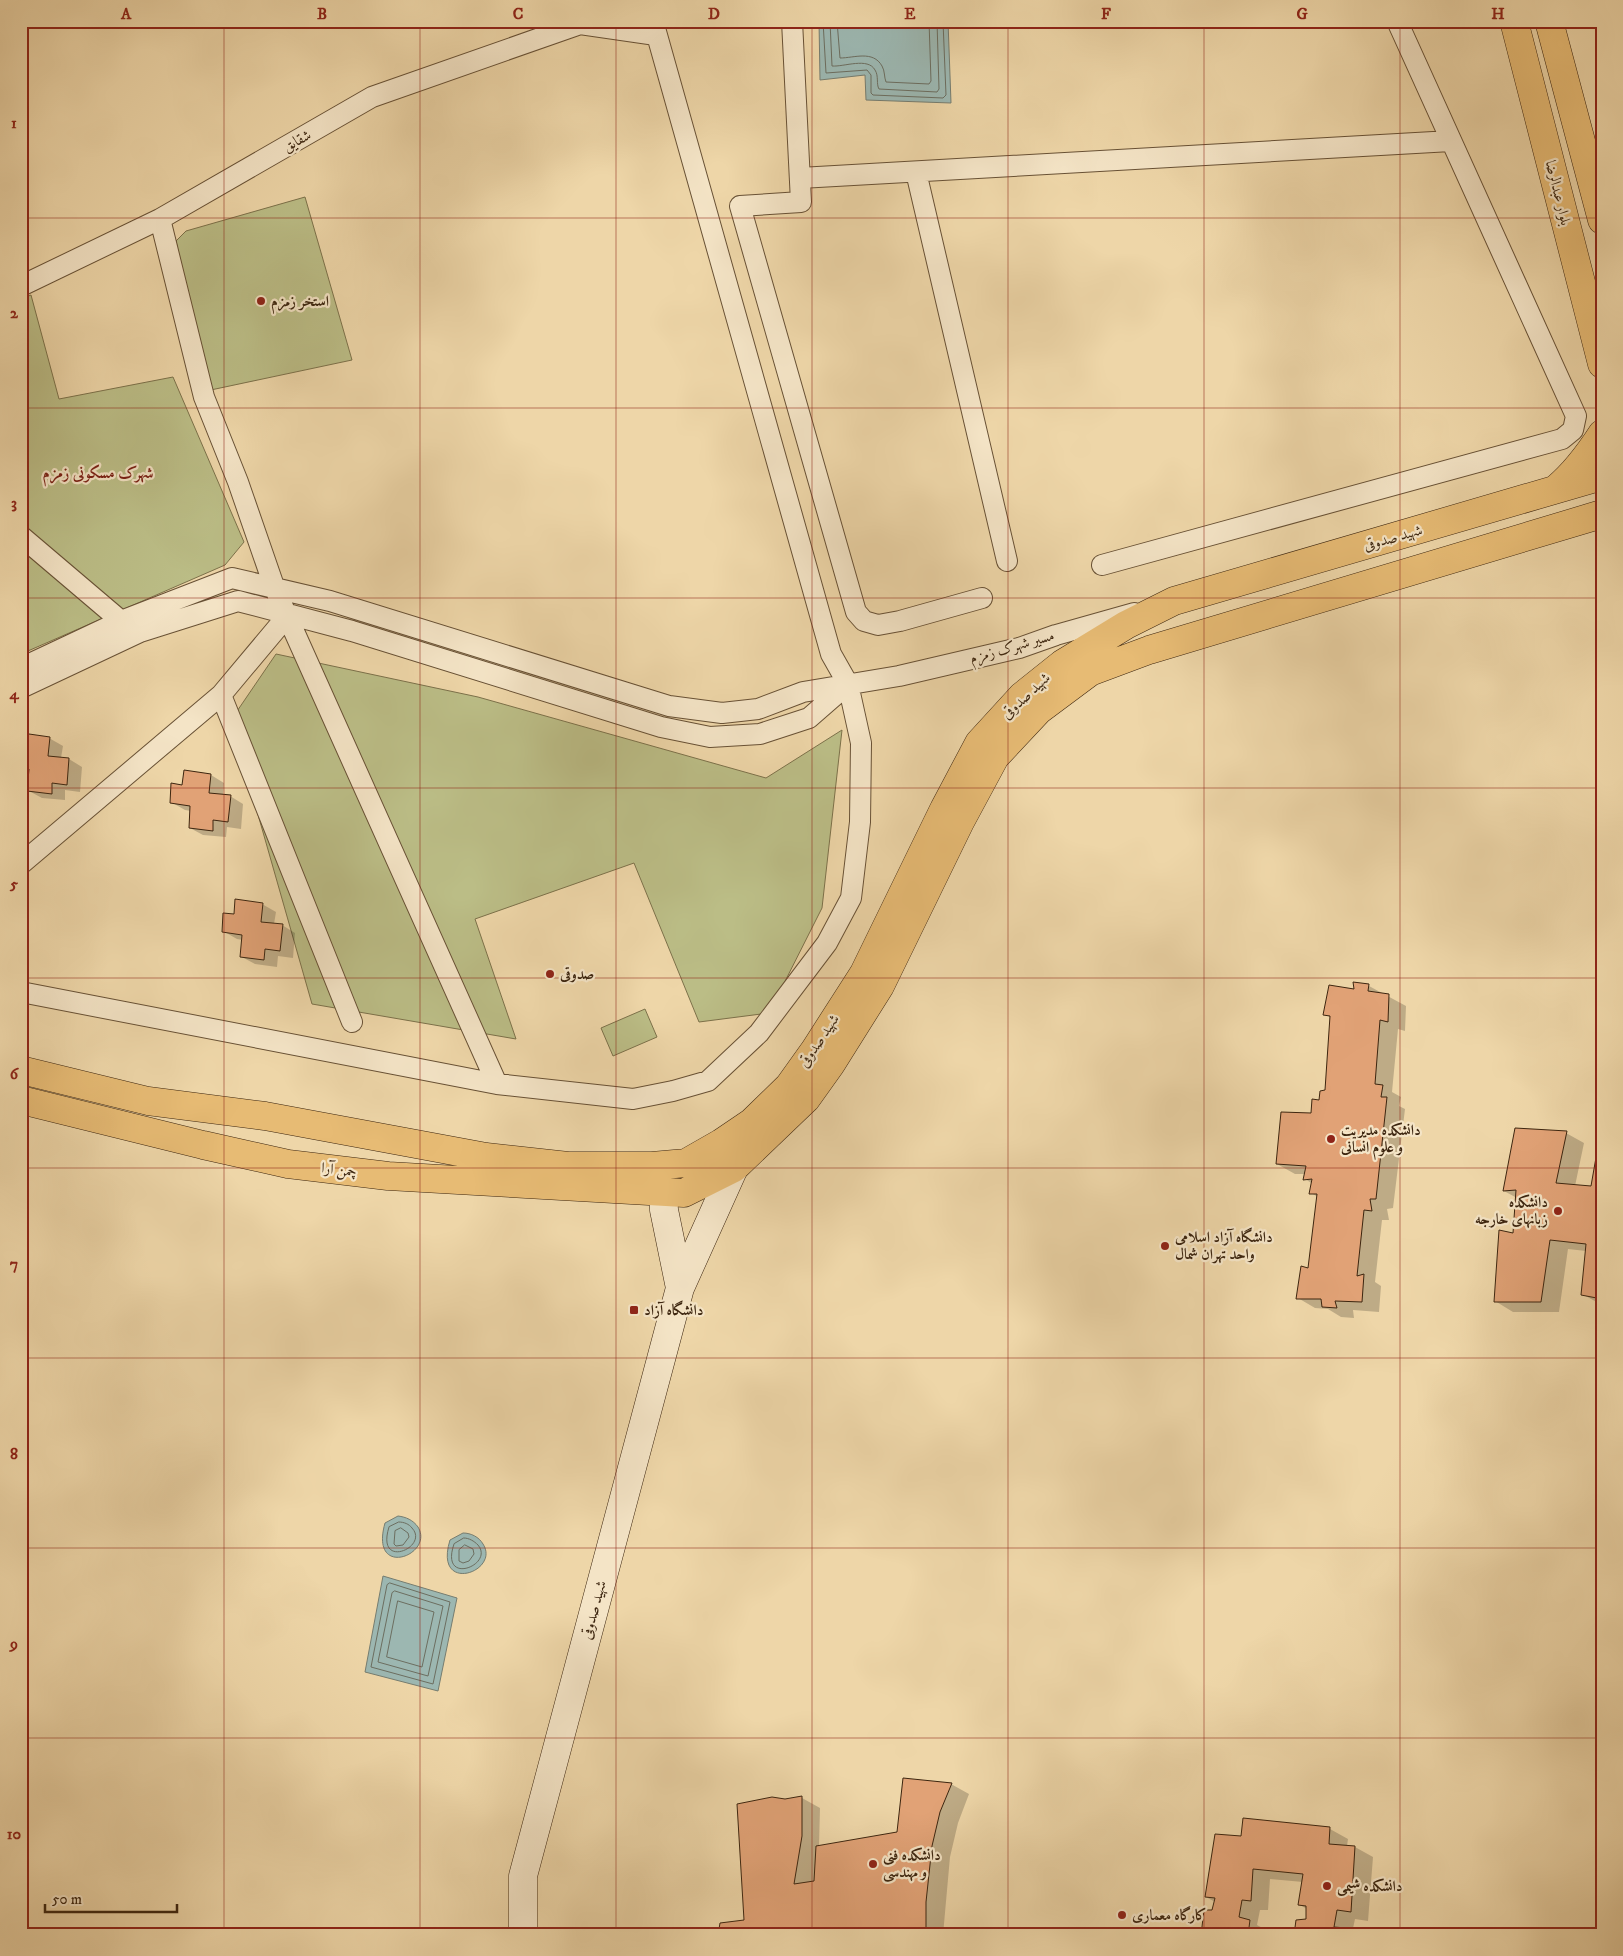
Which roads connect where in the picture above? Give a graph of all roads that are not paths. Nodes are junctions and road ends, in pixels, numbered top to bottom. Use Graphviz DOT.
graph roads {
  1 [pos="792,21"];
  2 [pos="1397,21"];
  3 [pos="1514,21"];
  4 [pos="1550,21"];
  5 [pos="581,22"];
  6 [pos="655,28"];
  7 [pos="1451,141"];
  8 [pos="916,172"];
  9 [pos="800,178"];
  10 [pos="160,218"];
  11 [pos="1602,220"];
  12 [pos="21,286"];
  13 [pos="1602,364"];
  14 [pos="1602,434"];
  15 [pos="1602,476"];
  16 [pos="1554,491"];
  17 [pos="1602,514"];
  18 [pos="1568,523"];
  19 [pos="1602,530"];
  20 [pos="21,536"];
  21 [pos="1007,561"];
  22 [pos="1102,565"];
  23 [pos="275,589"];
  24 [pos="982,598"];
  25 [pos="1174,601"];
  26 [pos="288,615"];
  27 [pos="122,621"];
  28 [pos="140,632"];
  29 [pos="1056,635"];
  30 [pos="1062,664"];
  31 [pos="28,675"];
  32 [pos="848,684"];
  33 [pos="221,696"];
  34 [pos="21,864"];
  35 [pos="21,992"];
  36 [pos="352,1022"];
  37 [pos="21,1070"];
  38 [pos="497,1084"];
  39 [pos="21,1100"];
  40 [pos="244,1113"];
  41 [pos="332,1127"];
  42 [pos="238,1153"];
  43 [pos="322,1168"];
  44 [pos="734,1168"];
  45 [pos="663,1192"];
  46 [pos="680,1288"];
  47 [pos="523,1935"];
  1 -- 9 [label="street"];
  2 -- 7 [label="street"];
  3 -- 13 [label="main road, بلوار عبدالرضا"];
  4 -- 11 [label="main road"];
  5 -- 6 [label="street"];
  5 -- 10 [label="street, شقایق"];
  6 -- 32 [label="street"];
  7 -- 8 [label="street"];
  7 -- 22 [label="street"];
  8 -- 9 [label="street"];
  8 -- 21 [label="street"];
  9 -- 24 [label="street"];
  10 -- 12 [label="street, شقایق"];
  10 -- 23 [label="street"];
  14 -- 16 [label="main road"];
  15 -- 16 [label="main road, شهید صدوقی"];
  16 -- 25 [label="main road, شهید صدوقی"];
  17 -- 18 [label="main road, شهید صدوقی"];
  18 -- 19 [label="main road"];
  18 -- 44 [label="main road, شهید صدوقی"];
  20 -- 27 [label="street"];
  23 -- 26 [label="street"];
  23 -- 27 [label="street, مسیر شهرک زمزم"];
  23 -- 32 [label="street, مسیر شهرک زمزم"];
  25 -- 29 [label="street, مسیر شهرک زمزم"];
  25 -- 30 [label="main road, شهید صدوقی"];
  26 -- 28 [label="street"];
  26 -- 32 [label="street"];
  26 -- 33 [label="street"];
  26 -- 38 [label="street"];
  27 -- 28 [label="street"];
  27 -- 31 [label="street, مسیر شهرک زمزم"];
  28 -- 31 [label="street"];
  29 -- 30 [label="street"];
  29 -- 32 [label="street, مسیر شهرک زمزم"];
  30 -- 41 [label="main road, شهید صدوقی"];
  32 -- 38 [label="street"];
  33 -- 34 [label="street"];
  33 -- 36 [label="street"];
  35 -- 38 [label="street"];
  37 -- 40 [label="main road"];
  39 -- 42 [label="main road, چمن آرا"];
  40 -- 41 [label="main road"];
  40 -- 42 [label="main road"];
  41 -- 43 [label="main road"];
  42 -- 43 [label="main road, چمن آرا"];
  43 -- 45 [label="main road, چمن آرا"];
  44 -- 45 [label="main road, شهید صدوقی"];
  44 -- 46 [label="main road, شهید صدوقی"];
  45 -- 46 [label="main road"];
  46 -- 47 [label="main road, شهید صدوقی"];
}
